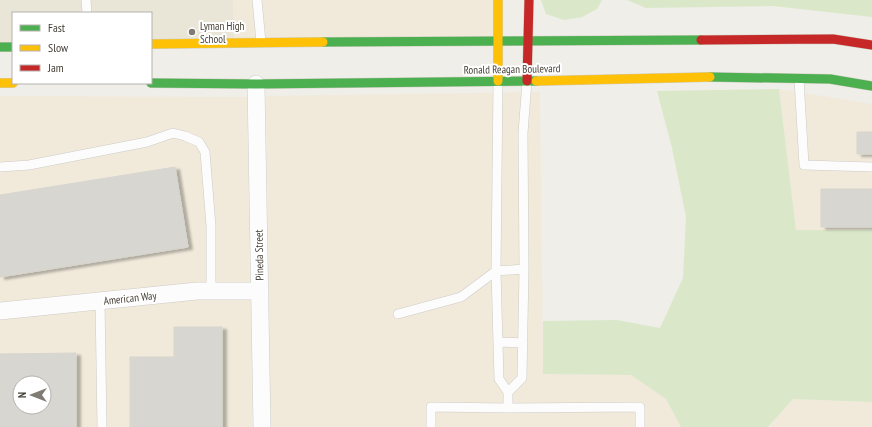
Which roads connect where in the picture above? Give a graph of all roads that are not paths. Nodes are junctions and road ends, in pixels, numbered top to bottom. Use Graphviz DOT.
graph roads {
  1 [pos="86,0"];
  2 [pos="257,0"];
  3 [pos="498,0"];
  4 [pos="529,0"];
  5 [pos="87,12"];
  6 [pos="498,40"];
  7 [pos="528,40"];
  8 [pos="261,42"];
  9 [pos="152,44"];
  10 [pos="872,45"];
  11 [pos="0,47"];
  12 [pos="12,47"];
  13 [pos="799,78"];
  14 [pos="498,81"];
  15 [pos="527,81"];
  16 [pos="0,83"];
  17 [pos="12,83"];
  18 [pos="152,83"];
  19 [pos="256,84"];
  20 [pos="872,86"];
  21 [pos="0,167"];
  22 [pos="872,167"];
  23 [pos="524,269"];
  24 [pos="496,271"];
  25 [pos="211,291"];
  26 [pos="260,291"];
  27 [pos="100,301"];
  28 [pos="0,311"];
  29 [pos="398,314"];
  30 [pos="499,342"];
  31 [pos="523,343"];
  32 [pos="508,392"];
  33 [pos="508,408"];
  34 [pos="102,427"];
  35 [pos="262,427"];
  36 [pos="431,427"];
  37 [pos="640,427"];
  1 -- 5 [label="lane"];
  2 -- 8 [label="lane"];
  3 -- 6 [label="main road"];
  4 -- 7 [label="main road"];
  6 -- 7 [label="main road"];
  6 -- 8 [label="main road"];
  6 -- 14 [label="main road"];
  7 -- 10 [label="main road"];
  7 -- 15 [label="main road"];
  8 -- 9 [label="main road"];
  11 -- 12 [label="main road"];
  13 -- 15 [label="main road, Ronald Reagan Boulevard"];
  13 -- 20 [label="main road, Ronald Reagan Boulevard"];
  13 -- 22 [label="lane"];
  14 -- 15 [label="main road, Ronald Reagan Boulevard"];
  14 -- 19 [label="main road, Ronald Reagan Boulevard"];
  14 -- 24 [label="lane"];
  15 -- 23 [label="lane"];
  16 -- 17 [label="main road"];
  18 -- 19 [label="main road, Ronald Reagan Boulevard"];
  19 -- 26 [label="street, Pineda Street"];
  21 -- 25 [label="lane"];
  23 -- 24 [label="lane"];
  23 -- 31 [label="lane"];
  24 -- 29 [label="lane"];
  24 -- 30 [label="lane"];
  25 -- 26 [label="street, American Way"];
  25 -- 27 [label="street, American Way"];
  26 -- 35 [label="street, Pineda Street"];
  27 -- 28 [label="street, American Way"];
  27 -- 34 [label="lane"];
  30 -- 31 [label="lane"];
  30 -- 32 [label="lane"];
  31 -- 32 [label="lane"];
  32 -- 33 [label="lane"];
  33 -- 36 [label="lane"];
  33 -- 37 [label="lane"];
}
